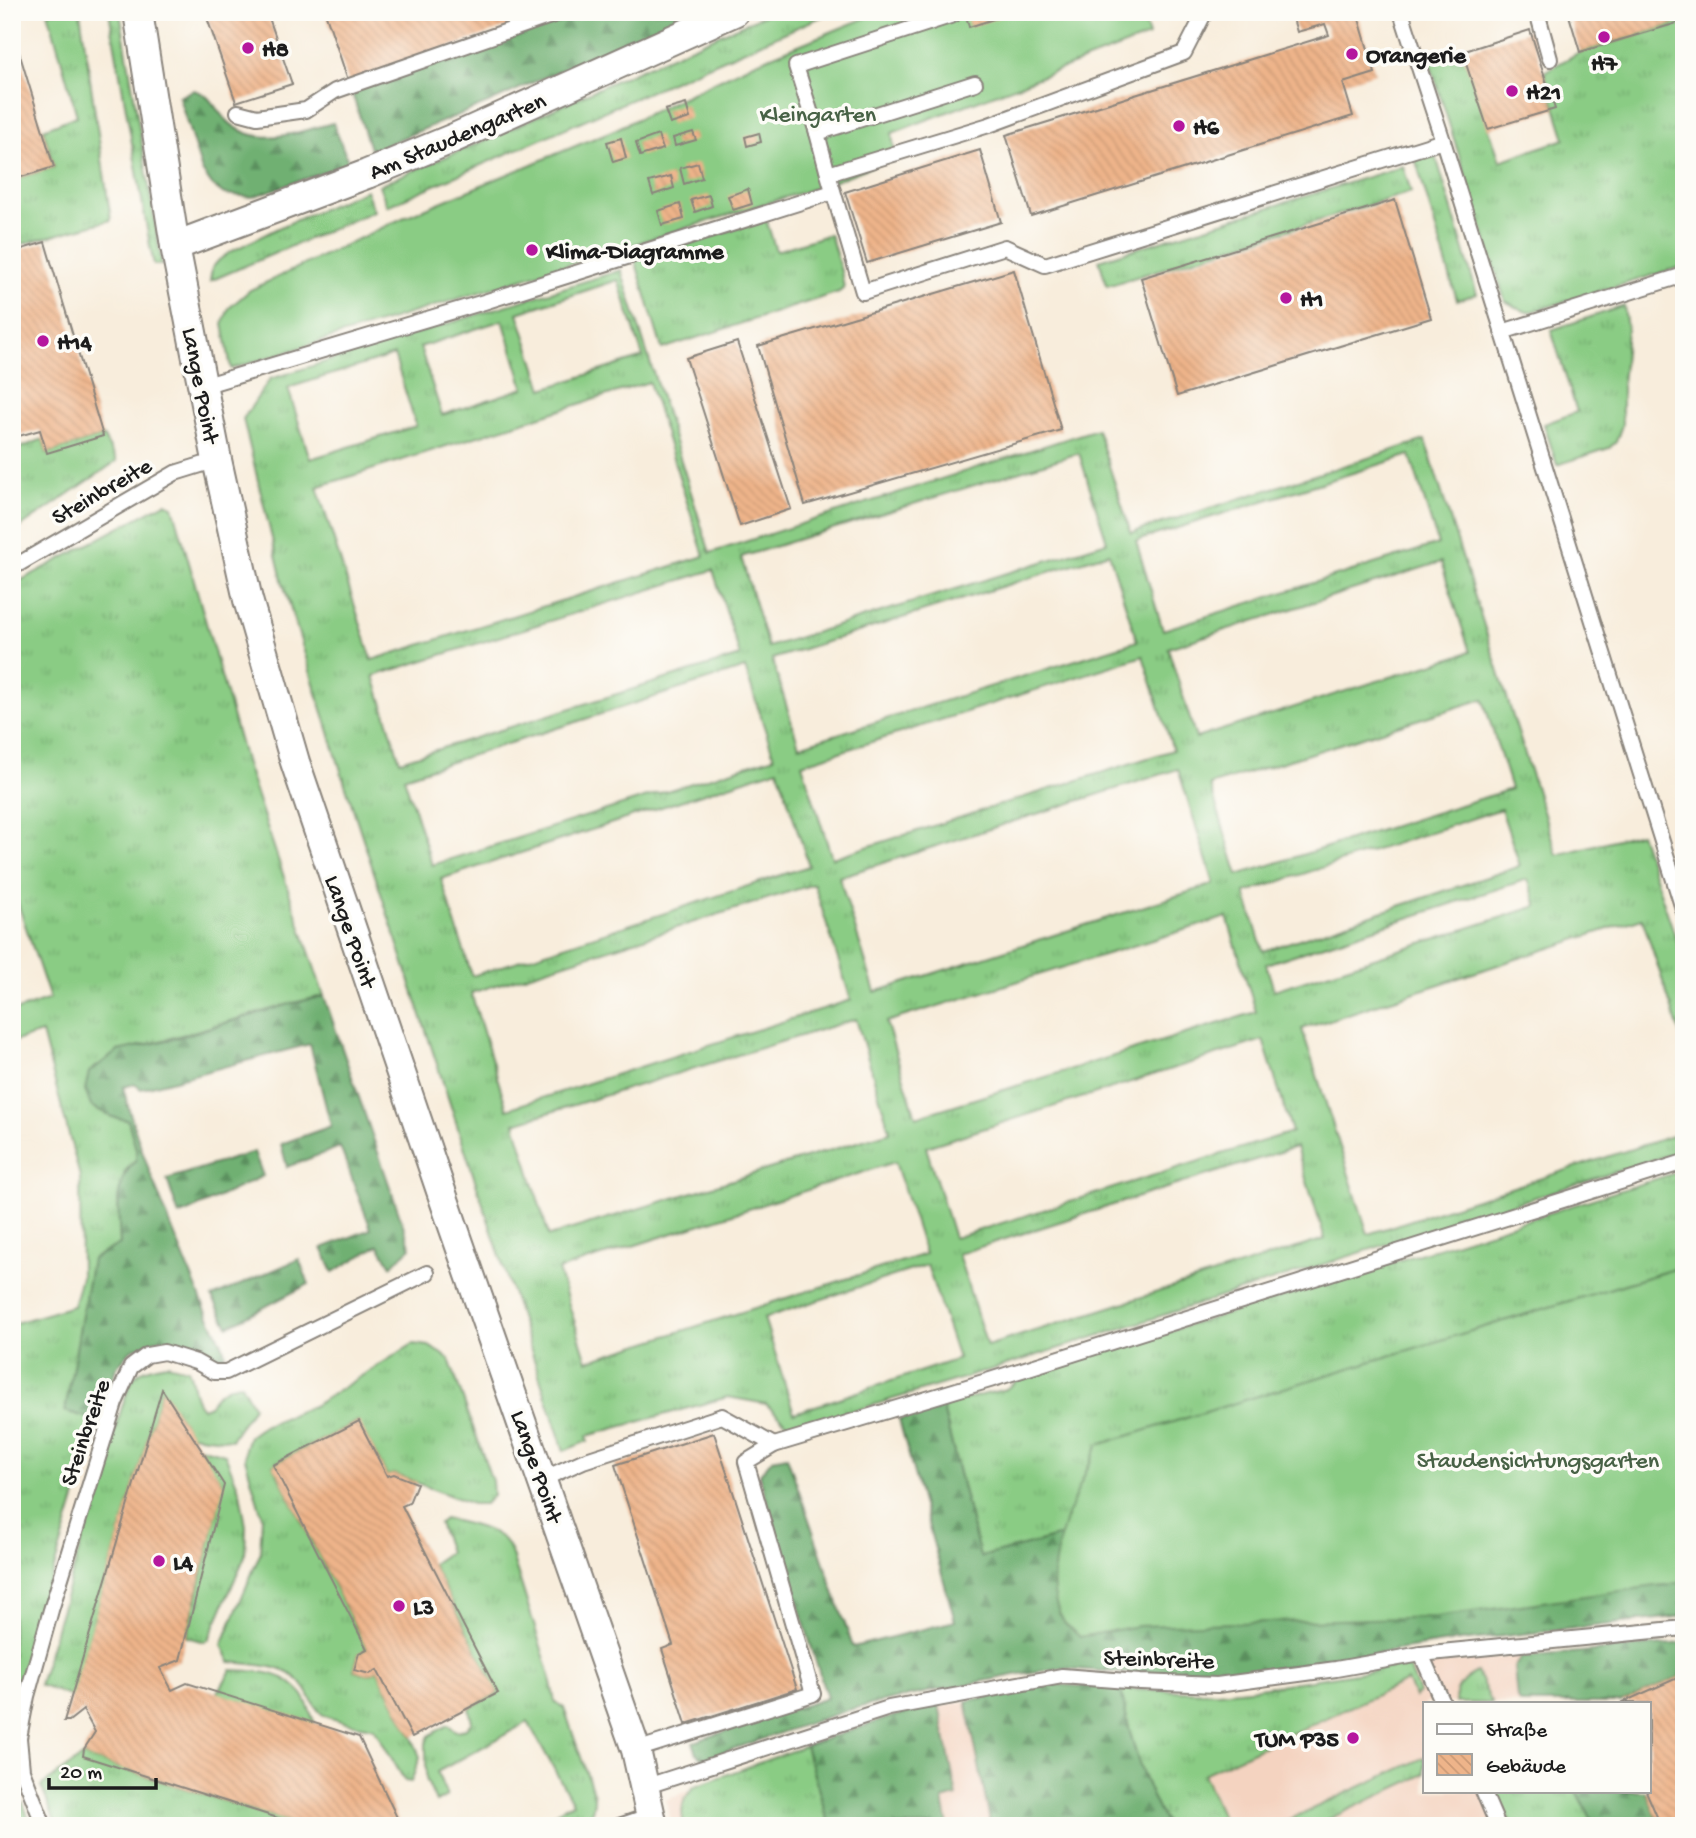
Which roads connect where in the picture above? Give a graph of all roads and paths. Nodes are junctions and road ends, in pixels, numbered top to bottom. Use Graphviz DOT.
graph roads {
  1 [pos="138,12"];
  2 [pos="562,12"];
  3 [pos="734,12"];
  4 [pos="1205,12"];
  5 [pos="1401,12"];
  6 [pos="1537,12"];
  7 [pos="953,15"];
  8 [pos="1550,59"];
  9 [pos="975,83"];
  10 [pos="237,111"];
  11 [pos="817,133"];
  12 [pos="1443,141"];
  13 [pos="828,174"];
  14 [pos="834,192"];
  15 [pos="175,246"];
  16 [pos="1684,275"];
  17 [pos="1502,332"];
  18 [pos="202,386"];
  19 [pos="217,460"];
  20 [pos="12,568"];
  21 [pos="1684,912"];
  22 [pos="1684,1162"];
  23 [pos="427,1273"];
  24 [pos="774,1445"];
  25 [pos="543,1479"];
  26 [pos="1684,1629"];
  27 [pos="1422,1654"];
  28 [pos="1443,1702"];
  29 [pos="636,1750"];
  30 [pos="644,1787"];
  31 [pos="1483,1792"];
  32 [pos="652,1820"];
  33 [pos="44,1826"];
  34 [pos="619,1826"];
  35 [pos="1498,1826"];
  1 -- 15 [label="street, Lange Point"];
  2 -- 10 [label="lane"];
  3 -- 15 [label="street, Am Staudengarten"];
  4 -- 13 [label="lane"];
  5 -- 12 [label="lane"];
  6 -- 8 [label="lane"];
  7 -- 11 [label="lane"];
  9 -- 11 [label="lane"];
  11 -- 13 [label="lane"];
  12 -- 14 [label="lane"];
  12 -- 17 [label="lane"];
  13 -- 14 [label="lane"];
  14 -- 18 [label="lane"];
  15 -- 18 [label="street, Lange Point"];
  16 -- 17 [label="lane"];
  17 -- 21 [label="lane"];
  18 -- 19 [label="street, Lange Point"];
  19 -- 20 [label="lane, Steinbreite"];
  19 -- 25 [label="street, Lange Point"];
  22 -- 24 [label="lane"];
  23 -- 33 [label="lane, Steinbreite"];
  24 -- 25 [label="lane"];
  24 -- 29 [label="lane"];
  25 -- 29 [label="street, Lange Point"];
  26 -- 27 [label="lane, Steinbreite"];
  27 -- 28 [label="lane"];
  27 -- 30 [label="lane, Steinbreite"];
  29 -- 30 [label="street, Lange Point"];
  30 -- 32 [label="street, Lange Point"];
  31 -- 35 [label="lane"];
  32 -- 34 [label="lane"];
}
